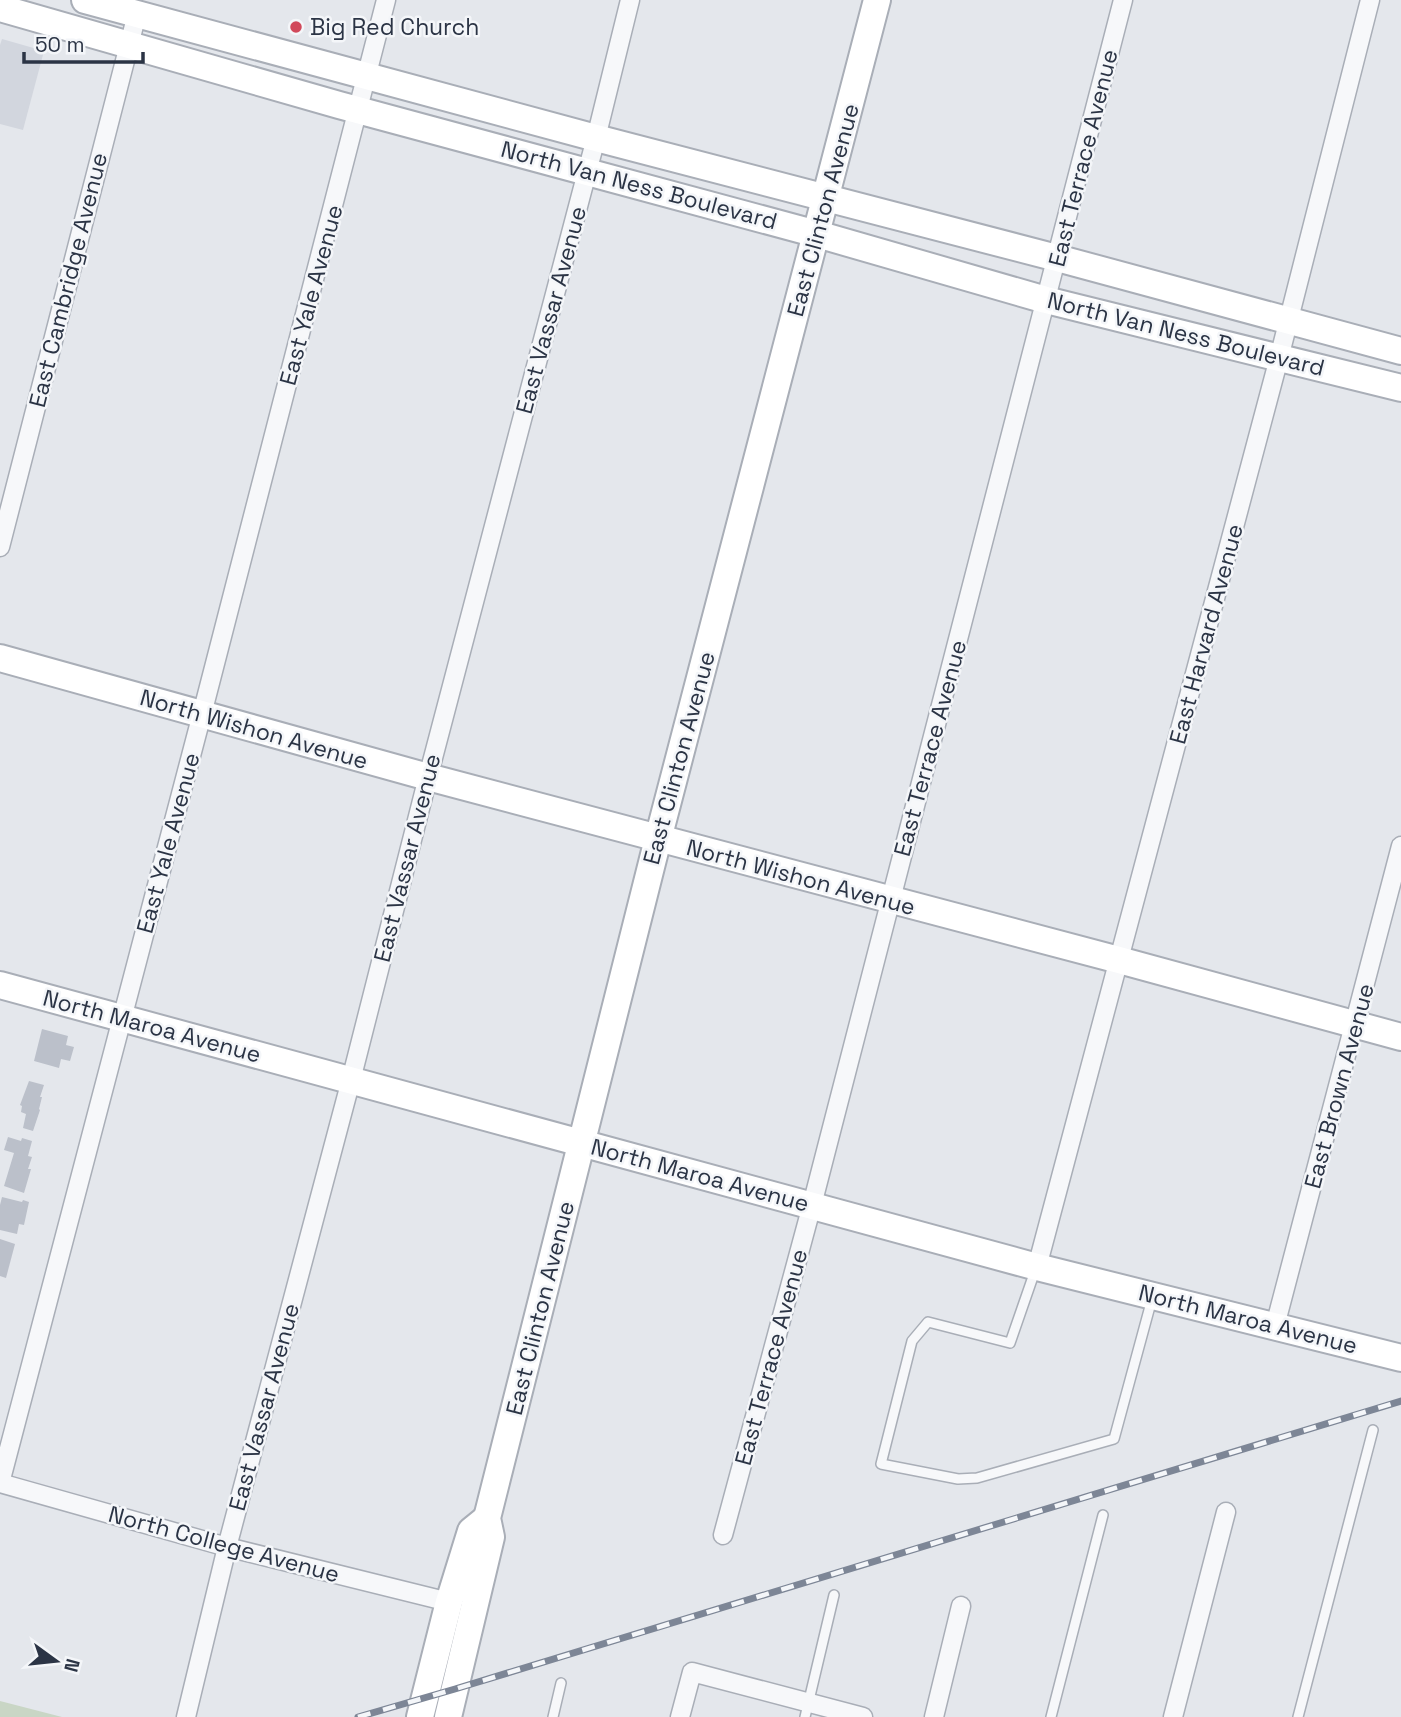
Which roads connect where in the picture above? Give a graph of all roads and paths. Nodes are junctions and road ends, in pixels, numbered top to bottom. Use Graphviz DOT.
graph roads {
  1 [pos="86,0"];
  2 [pos="386,0"];
  3 [pos="630,0"];
  4 [pos="877,0"];
  5 [pos="1123,0"];
  6 [pos="1370,0"];
  7 [pos="0,8"];
  8 [pos="127,8"];
  9 [pos="129,44"];
  10 [pos="368,77"];
  11 [pos="359,110"];
  12 [pos="596,138"];
  13 [pos="587,171"];
  14 [pos="826,199"];
  15 [pos="817,234"];
  16 [pos="1057,258"];
  17 [pos="1046,300"];
  18 [pos="1288,321"];
  19 [pos="1401,351"];
  20 [pos="1279,358"];
  21 [pos="1401,388"];
  22 [pos="0,547"];
  23 [pos="0,658"];
  24 [pos="202,714"];
  25 [pos="428,777"];
  26 [pos="658,838"];
  27 [pos="1401,846"];
  28 [pos="891,901"];
  29 [pos="1119,960"];
  30 [pos="0,985"];
  31 [pos="122,1019"];
  32 [pos="1355,1025"];
  33 [pos="1401,1037"];
  34 [pos="351,1080"];
  35 [pos="581,1143"];
  36 [pos="812,1205"];
  37 [pos="1037,1266"];
  38 [pos="1153,1296"];
  39 [pos="1275,1326"];
  40 [pos="1401,1358"];
  41 [pos="1373,1430"];
  42 [pos="0,1483"];
  43 [pos="1226,1512"];
  44 [pos="1102,1515"];
  45 [pos="486,1518"];
  46 [pos="723,1535"];
  47 [pos="227,1547"];
  48 [pos="834,1595"];
  49 [pos="449,1602"];
  50 [pos="961,1605"];
  51 [pos="561,1683"];
  52 [pos="455,1689"];
  53 [pos="807,1710"];
  54 [pos="186,1717"];
  55 [pos="421,1717"];
  56 [pos="448,1717"];
  57 [pos="553,1717"];
  58 [pos="680,1717"];
  59 [pos="863,1717"];
  60 [pos="934,1717"];
  61 [pos="1051,1717"];
  62 [pos="1173,1717"];
  63 [pos="1298,1717"];
  1 -- 8 [label="main road, North Van Ness Boulevard"];
  2 -- 10 [label="street, East Yale Avenue"];
  3 -- 12 [label="street, East Vassar Avenue"];
  4 -- 14 [label="main road, East Clinton Avenue"];
  5 -- 16 [label="street, East Terrace Avenue"];
  6 -- 18 [label="street, East Harvard Avenue"];
  7 -- 9 [label="main road, North Van Ness Boulevard"];
  8 -- 9 [label="street, East Cambridge Avenue"];
  8 -- 10 [label="main road, North Van Ness Boulevard"];
  9 -- 11 [label="main road, North Van Ness Boulevard"];
  9 -- 22 [label="street, East Cambridge Avenue"];
  10 -- 11 [label="street, East Yale Avenue"];
  10 -- 12 [label="main road, North Van Ness Boulevard"];
  11 -- 13 [label="main road, North Van Ness Boulevard"];
  11 -- 24 [label="street, East Yale Avenue"];
  12 -- 13 [label="street, East Vassar Avenue"];
  12 -- 14 [label="main road, North Van Ness Boulevard"];
  13 -- 15 [label="main road, North Van Ness Boulevard"];
  13 -- 25 [label="street, East Vassar Avenue"];
  14 -- 15 [label="main road, East Clinton Avenue"];
  14 -- 16 [label="main road, North Van Ness Boulevard"];
  15 -- 17 [label="main road, North Van Ness Boulevard"];
  15 -- 26 [label="main road, East Clinton Avenue"];
  16 -- 17 [label="street, East Terrace Avenue"];
  16 -- 18 [label="main road, North Van Ness Boulevard"];
  17 -- 20 [label="main road, North Van Ness Boulevard"];
  17 -- 28 [label="street, East Terrace Avenue"];
  18 -- 19 [label="main road, North Van Ness Boulevard"];
  18 -- 20 [label="street, East Harvard Avenue"];
  20 -- 21 [label="main road, North Van Ness Boulevard"];
  20 -- 29 [label="street, East Harvard Avenue"];
  23 -- 24 [label="main road, North Wishon Avenue"];
  24 -- 25 [label="main road, North Wishon Avenue"];
  24 -- 31 [label="street, East Yale Avenue"];
  25 -- 26 [label="main road, North Wishon Avenue"];
  25 -- 34 [label="street, East Vassar Avenue"];
  26 -- 28 [label="main road, North Wishon Avenue"];
  26 -- 35 [label="main road, East Clinton Avenue"];
  27 -- 32 [label="street, East Brown Avenue"];
  28 -- 29 [label="main road, North Wishon Avenue"];
  28 -- 36 [label="street, East Terrace Avenue"];
  29 -- 32 [label="main road, North Wishon Avenue"];
  29 -- 37 [label="street, East Harvard Avenue"];
  30 -- 31 [label="main road, North Maroa Avenue"];
  31 -- 34 [label="main road, North Maroa Avenue"];
  31 -- 42 [label="street, East Yale Avenue"];
  32 -- 33 [label="main road, North Wishon Avenue"];
  32 -- 39 [label="street, East Brown Avenue"];
  34 -- 35 [label="main road, North Maroa Avenue"];
  34 -- 47 [label="street, East Vassar Avenue"];
  35 -- 36 [label="main road, North Maroa Avenue"];
  35 -- 45 [label="main road, East Clinton Avenue"];
  36 -- 37 [label="main road, North Maroa Avenue"];
  36 -- 46 [label="street, East Terrace Avenue"];
  37 -- 38 [label="main road, North Maroa Avenue"];
  37 -- 38 [label="lane"];
  38 -- 39 [label="main road, North Maroa Avenue"];
  39 -- 40 [label="main road, North Maroa Avenue"];
  41 -- 63 [label="lane"];
  42 -- 47 [label="street, North College Avenue"];
  43 -- 62 [label="street"];
  44 -- 61 [label="lane"];
  45 -- 49 [label="main road, East Clinton Avenue"];
  45 -- 52 [label="main road, East Clinton Avenue"];
  47 -- 49 [label="street, North College Avenue"];
  47 -- 54 [label="street, East Vassar Avenue"];
  48 -- 53 [label="lane"];
  49 -- 52 [label="main road"];
  49 -- 55 [label="main road, East Clinton Avenue"];
  50 -- 60 [label="street"];
  51 -- 57 [label="lane"];
  52 -- 56 [label="main road, East Clinton Avenue"];
  53 -- 58 [label="street"];
  53 -- 59 [label="street"];
}
